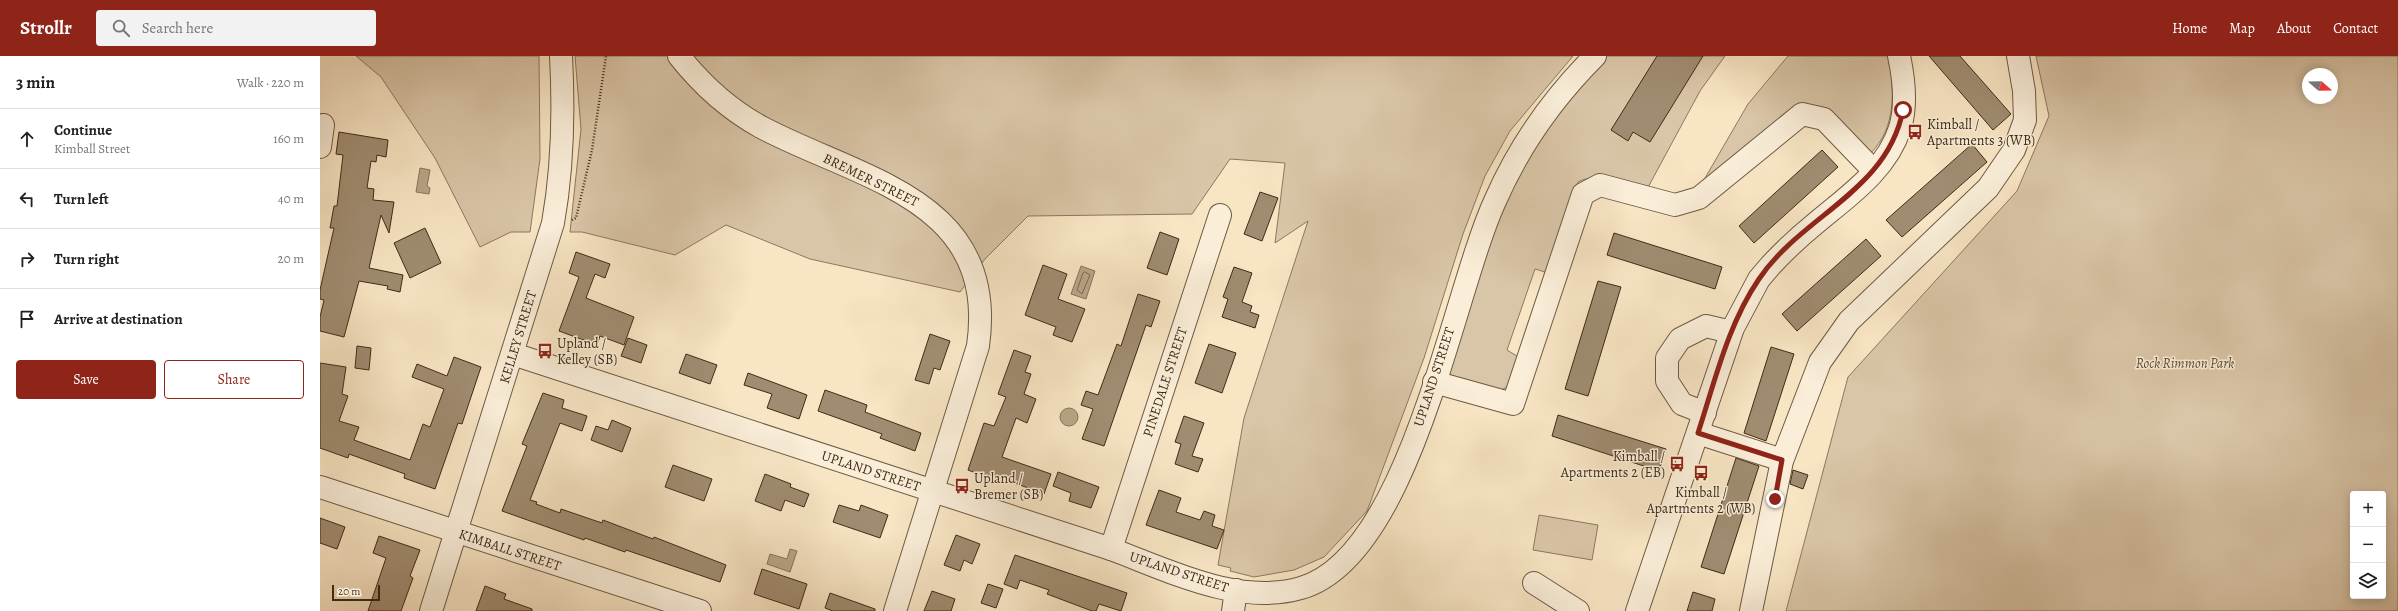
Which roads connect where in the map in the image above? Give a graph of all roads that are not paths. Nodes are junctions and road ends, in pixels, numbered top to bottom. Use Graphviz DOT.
graph roads {
  1 [pos="561,56"];
  2 [pos="679,56"];
  3 [pos="1595,56"];
  4 [pos="1899,56"];
  5 [pos="2018,56"];
  6 [pos="323,125"];
  7 [pos="320,147"];
  8 [pos="1874,171"];
  9 [pos="1220,215"];
  10 [pos="1731,332"];
  11 [pos="514,354"];
  12 [pos="1434,382"];
  13 [pos="1701,423"];
  14 [pos="1782,460"];
  15 [pos="320,487"];
  16 [pos="934,491"];
  17 [pos="456,533"];
  18 [pos="1111,549"];
  19 [pos="1534,583"];
  20 [pos="1234,601"];
  21 [pos="431,611"];
  22 [pos="700,611"];
  23 [pos="895,611"];
  24 [pos="1578,611"];
  25 [pos="1637,611"];
  26 [pos="1750,611"];
  1 -- 11 [label="street, KELLEY STREET"];
  2 -- 16 [label="street, BREMER STREET"];
  3 -- 12 [label="street, UPLAND STREET"];
  4 -- 8 [label="street"];
  5 -- 14 [label="street"];
  6 -- 7 [label="street"];
  8 -- 10 [label="street"];
  8 -- 12 [label="street"];
  9 -- 18 [label="street, PINEDALE STREET"];
  10 -- 13 [label="street"];
  10 -- 13 [label="street"];
  11 -- 16 [label="street, UPLAND STREET"];
  11 -- 17 [label="street, KELLEY STREET"];
  12 -- 20 [label="street, UPLAND STREET"];
  13 -- 14 [label="street"];
  13 -- 25 [label="street"];
  14 -- 26 [label="street"];
  15 -- 17 [label="street, KIMBALL STREET"];
  16 -- 18 [label="street, UPLAND STREET"];
  16 -- 23 [label="street, BREMER STREET"];
  17 -- 21 [label="street, KELLEY STREET"];
  17 -- 22 [label="street, KIMBALL STREET"];
  18 -- 20 [label="street, UPLAND STREET"];
  19 -- 24 [label="street"];
}
